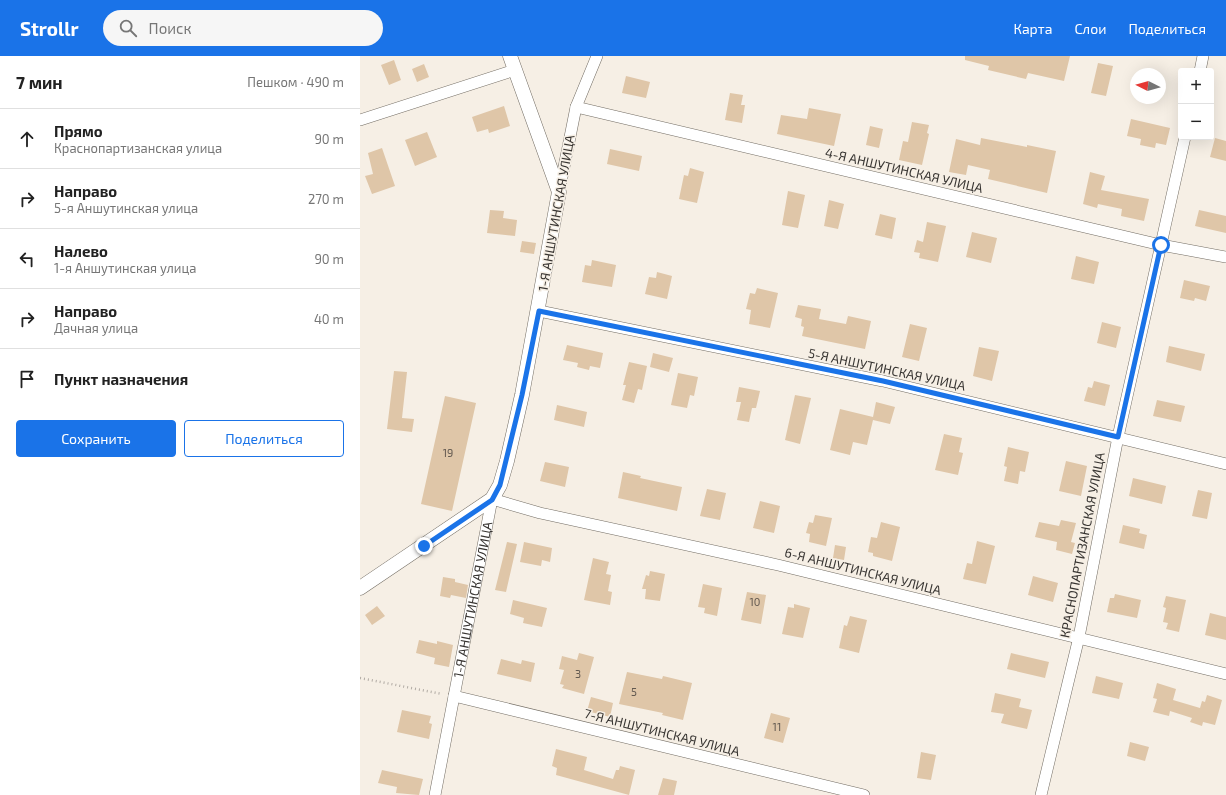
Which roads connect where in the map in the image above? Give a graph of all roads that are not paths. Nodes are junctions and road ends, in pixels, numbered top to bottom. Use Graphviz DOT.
graph roads {
  1 [pos="510,56"];
  2 [pos="597,56"];
  3 [pos="1203,56"];
  4 [pos="1201,68"];
  5 [pos="515,70"];
  6 [pos="576,107"];
  7 [pos="360,120"];
  8 [pos="1184,140"];
  9 [pos="559,192"];
  10 [pos="1161,245"];
  11 [pos="1226,258"];
  12 [pos="539,311"];
  13 [pos="1118,437"];
  14 [pos="1226,464"];
  15 [pos="492,500"];
  16 [pos="360,588"];
  17 [pos="1079,637"];
  18 [pos="1226,674"];
  19 [pos="454,696"];
  20 [pos="435,795"];
  21 [pos="864,795"];
  22 [pos="1041,795"];
  1 -- 5 [label="street"];
  2 -- 6 [label="street, 1-Я АНШУТИНСКАЯ УЛИЦА"];
  3 -- 4 [label="street"];
  5 -- 7 [label="street"];
  5 -- 9 [label="street"];
  6 -- 9 [label="street, 1-Я АНШУТИНСКАЯ УЛИЦА"];
  6 -- 10 [label="street, 4-Я АНШУТИНСКАЯ УЛИЦА"];
  8 -- 10 [label="street, КРАСНОПАРТИЗАНСКАЯ УЛИЦА"];
  9 -- 12 [label="street, 1-Я АНШУТИНСКАЯ УЛИЦА"];
  10 -- 11 [label="street, 4-Я АНШУТИНСКАЯ УЛИЦА"];
  10 -- 13 [label="street, КРАСНОПАРТИЗАНСКАЯ УЛИЦА"];
  12 -- 13 [label="street, 5-Я АНШУТИНСКАЯ УЛИЦА"];
  12 -- 15 [label="street, 1-Я АНШУТИНСКАЯ УЛИЦА"];
  13 -- 14 [label="street, 5-Я АНШУТИНСКАЯ УЛИЦА"];
  13 -- 17 [label="street, КРАСНОПАРТИЗАНСКАЯ УЛИЦА"];
  15 -- 16 [label="street"];
  15 -- 17 [label="street, 6-Я АНШУТИНСКАЯ УЛИЦА"];
  15 -- 19 [label="street, 1-Я АНШУТИНСКАЯ УЛИЦА"];
  17 -- 18 [label="street, 6-Я АНШУТИНСКАЯ УЛИЦА"];
  17 -- 22 [label="street, КРАСНОПАРТИЗАНСКАЯ УЛИЦА"];
  19 -- 20 [label="street, 1-Я АНШУТИНСКАЯ УЛИЦА"];
  19 -- 21 [label="street, 7-Я АНШУТИНСКАЯ УЛИЦА"];
}
